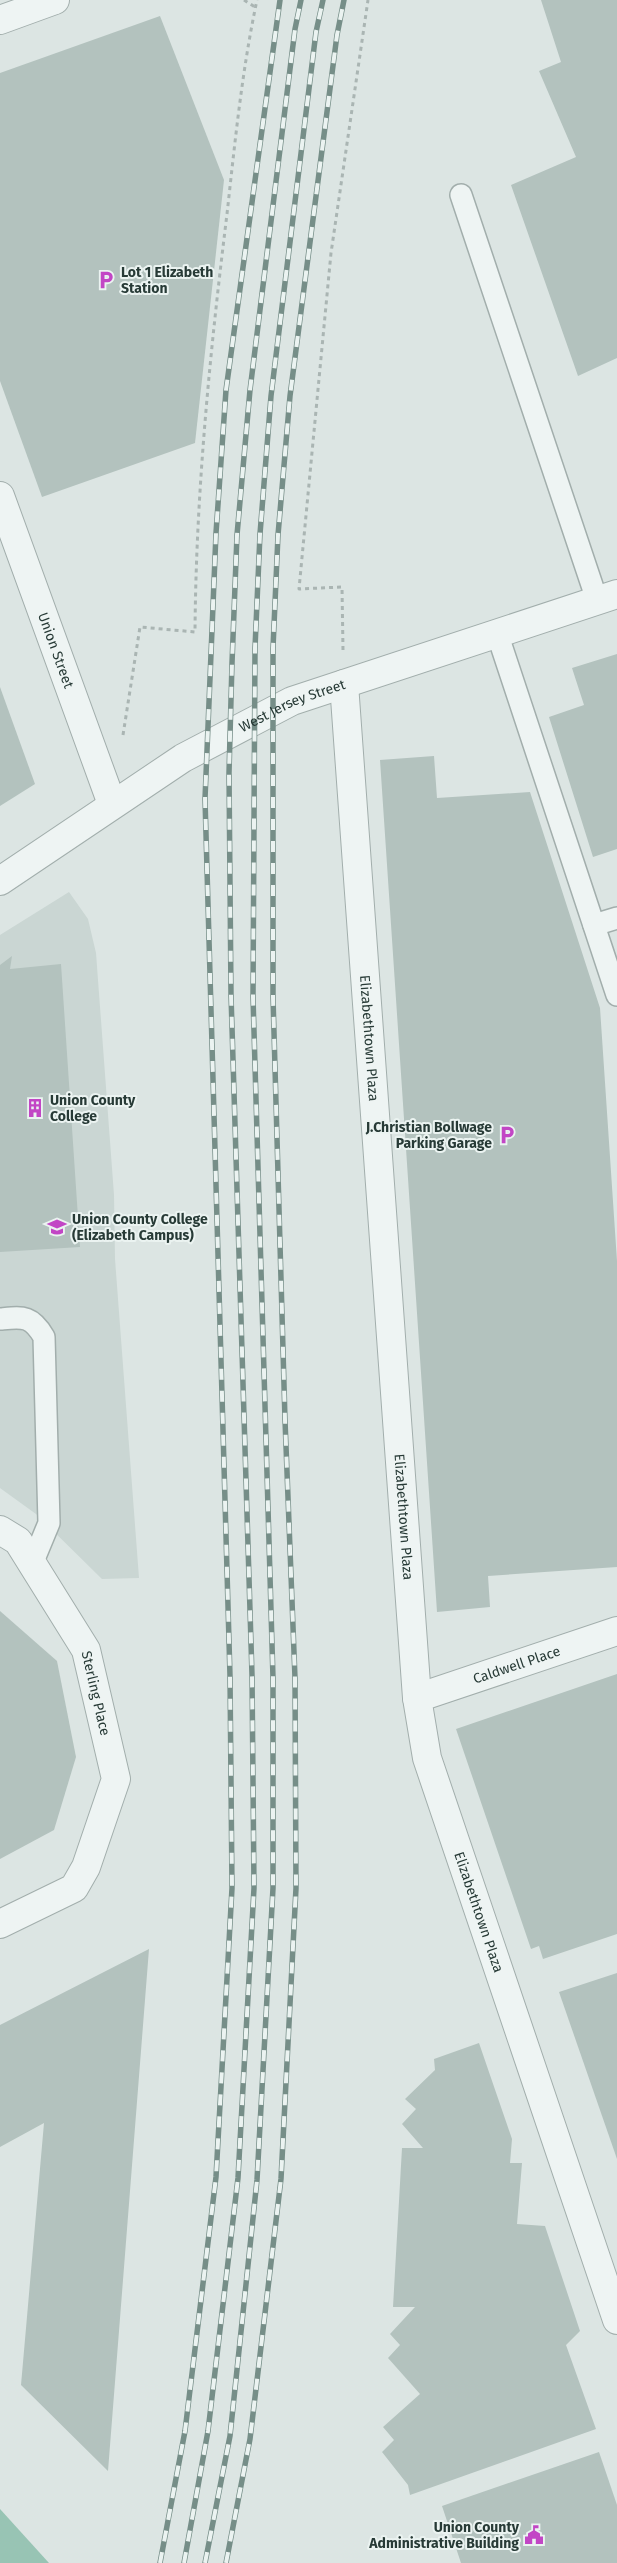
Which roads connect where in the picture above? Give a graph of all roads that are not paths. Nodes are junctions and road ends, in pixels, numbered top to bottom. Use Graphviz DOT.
graph roads {
  1 [pos="52,1"];
  2 [pos="0,20"];
  3 [pos="461,195"];
  4 [pos="0,496"];
  5 [pos="607,597"];
  6 [pos="497,633"];
  7 [pos="344,684"];
  8 [pos="112,804"];
  9 [pos="0,881"];
  10 [pos="617,918"];
  11 [pos="594,925"];
  12 [pos="617,995"];
  13 [pos="0,1319"];
  14 [pos="0,1530"];
  15 [pos="32,1564"];
  16 [pos="617,1631"];
  17 [pos="417,1698"];
  18 [pos="0,1924"];
  19 [pos="617,2320"];
  1 -- 2 [label="street"];
  3 -- 5 [label="lane"];
  4 -- 8 [label="street, Union Street"];
  5 -- 6 [label="street, West Jersey Street"];
  6 -- 7 [label="street, West Jersey Street"];
  6 -- 11 [label="lane"];
  7 -- 8 [label="street, West Jersey Street"];
  7 -- 17 [label="street, Elizabethtown Plaza"];
  8 -- 9 [label="street, West Jersey Street"];
  10 -- 11 [label="lane"];
  11 -- 12 [label="lane"];
  13 -- 15 [label="lane"];
  14 -- 15 [label="street, Sterling Place"];
  15 -- 18 [label="street, Sterling Place"];
  16 -- 17 [label="street, Caldwell Place"];
  17 -- 19 [label="street, Elizabethtown Plaza"];
}
